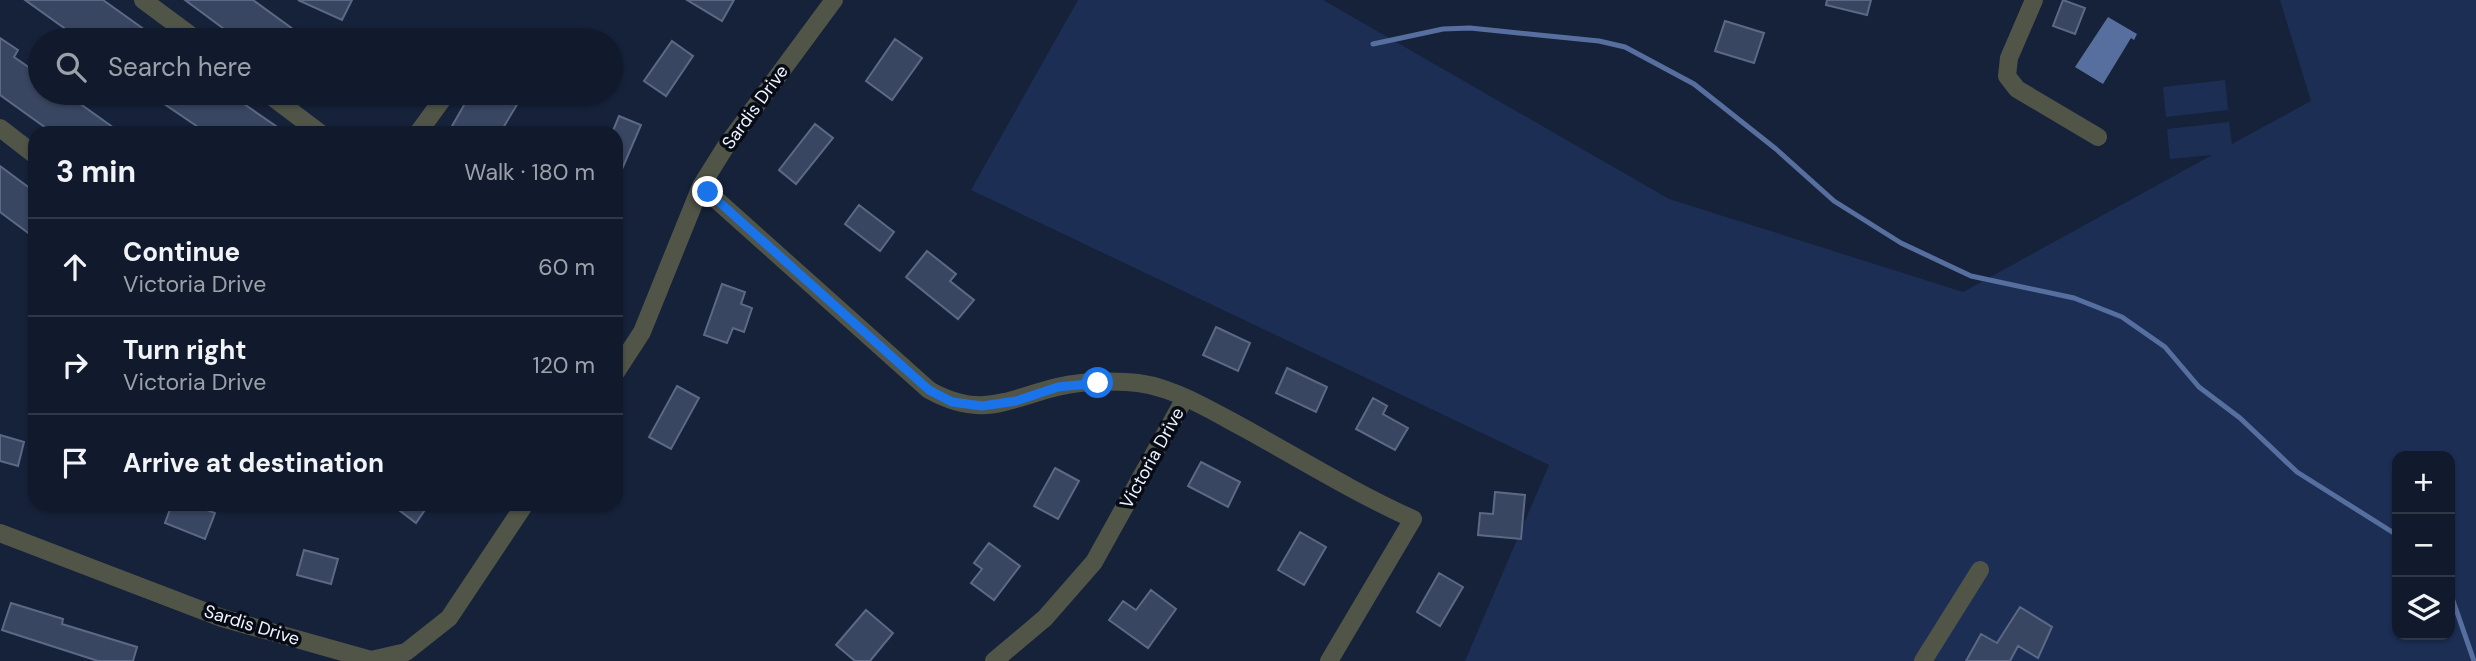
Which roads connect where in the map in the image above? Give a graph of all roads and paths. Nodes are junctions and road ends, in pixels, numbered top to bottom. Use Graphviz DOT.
graph roads {
  1 [pos="143,0"];
  2 [pos="834,0"];
  3 [pos="2034,0"];
  4 [pos="181,28"];
  5 [pos="283,105"];
  6 [pos="438,105"];
  7 [pos="311,126"];
  8 [pos="423,126"];
  9 [pos="0,128"];
  10 [pos="2098,137"];
  11 [pos="28,150"];
  12 [pos="701,186"];
  13 [pos="623,361"];
  14 [pos="1185,398"];
  15 [pos="520,511"];
  16 [pos="0,533"];
  17 [pos="1980,570"];
  18 [pos="994,661"];
  19 [pos="1329,661"];
  20 [pos="1923,661"];
  1 -- 4 [label="street"];
  2 -- 12 [label="street, Sardis Drive"];
  3 -- 10 [label="street"];
  5 -- 7 [label="street"];
  6 -- 8 [label="street"];
  9 -- 11 [label="street"];
  12 -- 13 [label="street, Sardis Drive"];
  12 -- 14 [label="street, Victoria Drive"];
  14 -- 18 [label="street, Victoria Drive"];
  14 -- 19 [label="street"];
  15 -- 16 [label="street, Sardis Drive"];
  17 -- 20 [label="street"];
}
